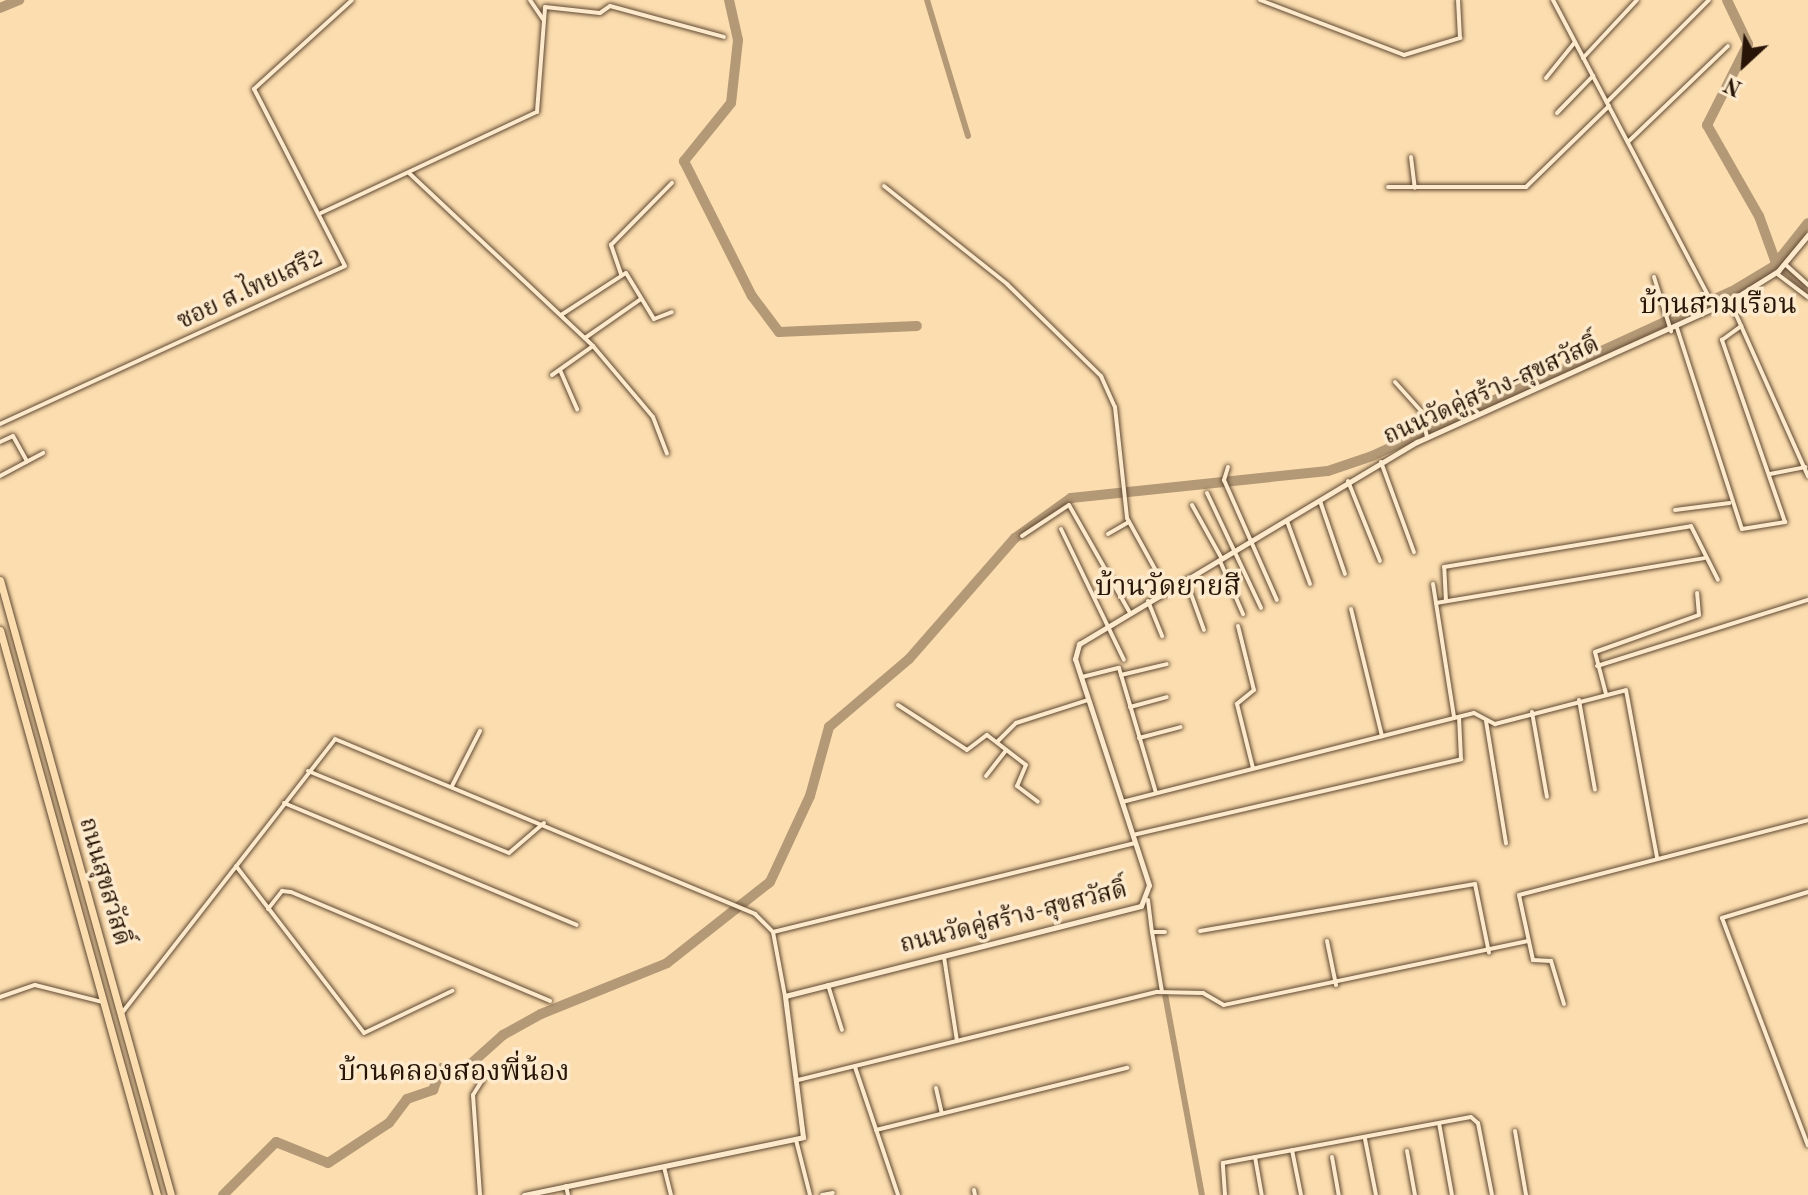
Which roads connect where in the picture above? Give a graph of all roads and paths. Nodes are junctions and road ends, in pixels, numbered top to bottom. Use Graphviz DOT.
graph roads {
  1 [pos="352,0"];
  2 [pos="530,0"];
  3 [pos="1260,0"];
  4 [pos="1458,0"];
  5 [pos="1553,0"];
  6 [pos="1637,0"];
  7 [pos="1709,0"];
  8 [pos="545,21"];
  9 [pos="724,37"];
  10 [pos="1575,42"];
  11 [pos="1728,46"];
  12 [pos="1583,58"];
  13 [pos="1593,76"];
  14 [pos="1546,78"];
  15 [pos="1608,104"];
  16 [pos="1557,113"];
  17 [pos="1628,142"];
  18 [pos="1411,157"];
  19 [pos="409,173"];
  20 [pos="672,183"];
  21 [pos="884,186"];
  22 [pos="1388,187"];
  23 [pos="1415,188"];
  24 [pos="321,213"];
  25 [pos="1808,235"];
  26 [pos="1781,269"];
  27 [pos="621,274"];
  28 [pos="1654,277"];
  29 [pos="1808,285"];
  30 [pos="1808,297"];
  31 [pos="641,299"];
  32 [pos="1730,301"];
  33 [pos="1714,306"];
  34 [pos="672,312"];
  35 [pos="561,315"];
  36 [pos="1671,325"];
  37 [pos="1741,326"];
  38 [pos="585,338"];
  39 [pos="593,346"];
  40 [pos="560,370"];
  41 [pos="552,375"];
  42 [pos="1395,382"];
  43 [pos="1462,398"];
  44 [pos="1476,408"];
  45 [pos="577,409"];
  46 [pos="0,424"];
  47 [pos="21,432"];
  48 [pos="1426,435"];
  49 [pos="13,436"];
  50 [pos="0,442"];
  51 [pos="43,453"];
  52 [pos="667,453"];
  53 [pos="27,461"];
  54 [pos="1381,462"];
  55 [pos="1228,467"];
  56 [pos="1805,467"];
  57 [pos="1770,474"];
  58 [pos="0,476"];
  59 [pos="1808,476"];
  60 [pos="1348,481"];
  61 [pos="1207,493"];
  62 [pos="1319,499"];
  63 [pos="1730,503"];
  64 [pos="1192,505"];
  65 [pos="1675,510"];
  66 [pos="1286,518"];
  67 [pos="1129,522"];
  68 [pos="1061,529"];
  69 [pos="1108,534"];
  70 [pos="1022,536"];
  71 [pos="1255,537"];
  72 [pos="1237,548"];
  73 [pos="1414,552"];
  74 [pos="1220,557"];
  75 [pos="1704,558"];
  76 [pos="1380,561"];
  77 [pos="1345,574"];
  78 [pos="1185,578"];
  79 [pos="0,580"];
  80 [pos="1718,580"];
  81 [pos="1310,584"];
  82 [pos="1433,584"];
  83 [pos="1166,589"];
  84 [pos="1697,593"];
  85 [pos="1147,600"];
  86 [pos="1277,600"];
  87 [pos="1808,600"];
  88 [pos="1446,601"];
  89 [pos="1436,603"];
  90 [pos="1261,608"];
  91 [pos="1351,609"];
  92 [pos="1129,611"];
  93 [pos="1243,614"];
  94 [pos="1110,624"];
  95 [pos="1238,626"];
  96 [pos="0,630"];
  97 [pos="1204,630"];
  98 [pos="1162,636"];
  99 [pos="1124,660"];
  100 [pos="1167,664"];
  101 [pos="1597,666"];
  102 [pos="1121,675"];
  103 [pos="1082,677"];
  104 [pos="1606,694"];
  105 [pos="1167,697"];
  106 [pos="1090,699"];
  107 [pos="1579,700"];
  108 [pos="898,705"];
  109 [pos="1130,707"];
  110 [pos="1532,712"];
  111 [pos="1457,717"];
  112 [pos="1486,719"];
  113 [pos="1181,727"];
  114 [pos="480,731"];
  115 [pos="1382,736"];
  116 [pos="1139,738"];
  117 [pos="997,742"];
  118 [pos="1006,750"];
  119 [pos="1253,768"];
  120 [pos="308,771"];
  121 [pos="986,776"];
  122 [pos="452,786"];
  123 [pos="1595,790"];
  124 [pos="1156,793"];
  125 [pos="1547,797"];
  126 [pos="1038,802"];
  127 [pos="1122,802"];
  128 [pos="284,803"];
  129 [pos="1808,820"];
  130 [pos="544,823"];
  131 [pos="1133,835"];
  132 [pos="1135,843"];
  133 [pos="1506,843"];
  134 [pos="1657,858"];
  135 [pos="236,866"];
  136 [pos="1808,892"];
  137 [pos="1148,900"];
  138 [pos="268,909"];
  139 [pos="577,925"];
  140 [pos="1200,931"];
  141 [pos="773,932"];
  142 [pos="1152,932"];
  143 [pos="1165,932"];
  144 [pos="1327,941"];
  145 [pos="1528,941"];
  146 [pos="1489,953"];
  147 [pos="944,956"];
  148 [pos="828,985"];
  149 [pos="1336,985"];
  150 [pos="452,991"];
  151 [pos="1162,992"];
  152 [pos="785,996"];
  153 [pos="0,997"];
  154 [pos="550,1001"];
  155 [pos="104,1002"];
  156 [pos="1564,1004"];
  157 [pos="120,1014"];
  158 [pos="842,1030"];
  159 [pos="957,1041"];
  160 [pos="855,1067"];
  161 [pos="1127,1068"];
  162 [pos="483,1079"];
  163 [pos="798,1080"];
  164 [pos="936,1088"];
  165 [pos="942,1113"];
  166 [pos="1439,1123"];
  167 [pos="876,1130"];
  168 [pos="1515,1131"];
  169 [pos="1364,1138"];
  170 [pos="796,1140"];
  171 [pos="1808,1145"];
  172 [pos="1292,1150"];
  173 [pos="1407,1151"];
  174 [pos="1255,1157"];
  175 [pos="1332,1157"];
  176 [pos="664,1167"];
  177 [pos="566,1186"];
  178 [pos="833,1193"];
  179 [pos="157,1195"];
  180 [pos="171,1195"];
  181 [pos="480,1195"];
  182 [pos="524,1195"];
  183 [pos="568,1195"];
  184 [pos="671,1195"];
  185 [pos="810,1195"];
  186 [pos="822,1195"];
  187 [pos="898,1195"];
  188 [pos="1225,1195"];
  189 [pos="1262,1195"];
  190 [pos="1301,1195"];
  191 [pos="1339,1195"];
  192 [pos="1376,1195"];
  193 [pos="1415,1195"];
  194 [pos="1452,1195"];
  195 [pos="1492,1195"];
  196 [pos="1526,1195"];
  1 -- 24 [label="street, ซอย ส.ไทยเสรี2"];
  2 -- 8 [label="street"];
  3 -- 4 [label="street"];
  5 -- 10 [label="street"];
  6 -- 12 [label="street"];
  7 -- 15 [label="street"];
  8 -- 9 [label="street"];
  8 -- 19 [label="street"];
  10 -- 12 [label="street"];
  10 -- 14 [label="street"];
  11 -- 17 [label="street"];
  12 -- 13 [label="street"];
  13 -- 15 [label="street"];
  13 -- 16 [label="street"];
  15 -- 17 [label="street"];
  15 -- 23 [label="street"];
  17 -- 33 [label="street"];
  18 -- 23 [label="street"];
  19 -- 24 [label="street"];
  19 -- 35 [label="street"];
  20 -- 27 [label="street"];
  21 -- 67 [label="street"];
  22 -- 23 [label="street"];
  24 -- 46 [label="street, ซอย ส.ไทยเสรี2"];
  25 -- 26 [label="street, ถนนวัดคู่สร้าง-สุขสวัสดิ์"];
  26 -- 29 [label="street"];
  26 -- 30 [label="street"];
  26 -- 32 [label="street, ถนนวัดคู่สร้าง-สุขสวัสดิ์"];
  27 -- 31 [label="street"];
  27 -- 35 [label="street"];
  28 -- 36 [label="street"];
  31 -- 34 [label="street"];
  31 -- 38 [label="street"];
  32 -- 33 [label="street, ถนนวัดคู่สร้าง-สุขสวัสดิ์"];
  32 -- 37 [label="street"];
  33 -- 36 [label="street, ถนนวัดคู่สร้าง-สุขสวัสดิ์"];
  35 -- 38 [label="street"];
  36 -- 44 [label="street, ถนนวัดคู่สร้าง-สุขสวัสดิ์"];
  36 -- 63 [label="street"];
  37 -- 56 [label="street"];
  37 -- 57 [label="street"];
  38 -- 39 [label="street"];
  39 -- 40 [label="street"];
  39 -- 52 [label="street"];
  40 -- 41 [label="street"];
  40 -- 45 [label="street"];
  42 -- 48 [label="street"];
  43 -- 44 [label="street"];
  44 -- 48 [label="street, ถนนวัดคู่สร้าง-สุขสวัสดิ์"];
  47 -- 49 [label="street"];
  48 -- 54 [label="street, ถนนวัดคู่สร้าง-สุขสวัสดิ์"];
  49 -- 50 [label="street"];
  49 -- 53 [label="street"];
  51 -- 53 [label="street"];
  53 -- 58 [label="street"];
  54 -- 60 [label="street, ถนนวัดคู่สร้าง-สุขสวัสดิ์"];
  54 -- 73 [label="street"];
  55 -- 71 [label="street"];
  56 -- 57 [label="street"];
  56 -- 59 [label="street"];
  57 -- 63 [label="street"];
  60 -- 62 [label="street, ถนนวัดคู่สร้าง-สุขสวัสดิ์"];
  60 -- 76 [label="street"];
  61 -- 72 [label="street"];
  62 -- 66 [label="street, ถนนวัดคู่สร้าง-สุขสวัสดิ์"];
  62 -- 77 [label="street"];
  63 -- 65 [label="street"];
  64 -- 74 [label="street"];
  66 -- 71 [label="street, ถนนวัดคู่สร้าง-สุขสวัสดิ์"];
  66 -- 81 [label="street"];
  67 -- 69 [label="street"];
  67 -- 83 [label="street"];
  68 -- 94 [label="street"];
  70 -- 92 [label="street"];
  71 -- 72 [label="street, ถนนวัดคู่สร้าง-สุขสวัสดิ์"];
  71 -- 86 [label="street"];
  72 -- 74 [label="street, ถนนวัดคู่สร้าง-สุขสวัสดิ์"];
  72 -- 90 [label="street"];
  74 -- 78 [label="street, ถนนวัดคู่สร้าง-สุขสวัสดิ์"];
  74 -- 93 [label="street"];
  75 -- 80 [label="street"];
  75 -- 88 [label="street"];
  75 -- 88 [label="street"];
  78 -- 83 [label="street, ถนนวัดคู่สร้าง-สุขสวัสดิ์"];
  78 -- 97 [label="street"];
  79 -- 157 [label="main road, ถนนสุขสวัสดิ์"];
  82 -- 89 [label="street"];
  83 -- 85 [label="street, ถนนวัดคู่สร้าง-สุขสวัสดิ์"];
  84 -- 101 [label="street"];
  85 -- 92 [label="street, ถนนวัดคู่สร้าง-สุขสวัสดิ์"];
  85 -- 98 [label="street"];
  87 -- 101 [label="street"];
  88 -- 89 [label="street"];
  89 -- 111 [label="street"];
  91 -- 115 [label="street"];
  92 -- 94 [label="street, ถนนวัดคู่สร้าง-สุขสวัสดิ์"];
  94 -- 99 [label="street"];
  94 -- 103 [label="street, ถนนวัดคู่สร้าง-สุขสวัสดิ์"];
  95 -- 119 [label="street"];
  96 -- 155 [label="main road, ถนนสุขสวัสดิ์"];
  100 -- 102 [label="street"];
  101 -- 104 [label="street"];
  102 -- 103 [label="street"];
  102 -- 109 [label="street"];
  103 -- 106 [label="street, ถนนวัดคู่สร้าง-สุขสวัสดิ์"];
  104 -- 107 [label="street"];
  104 -- 134 [label="street"];
  105 -- 109 [label="street"];
  106 -- 117 [label="street"];
  106 -- 127 [label="street, ถนนวัดคู่สร้าง-สุขสวัสดิ์"];
  107 -- 110 [label="street"];
  107 -- 123 [label="street"];
  108 -- 117 [label="street"];
  109 -- 116 [label="street"];
  110 -- 112 [label="street"];
  110 -- 125 [label="street"];
  111 -- 112 [label="street"];
  111 -- 115 [label="street"];
  111 -- 131 [label="street"];
  112 -- 133 [label="street"];
  113 -- 116 [label="street"];
  114 -- 122 [label="street"];
  115 -- 119 [label="street"];
  116 -- 124 [label="street"];
  117 -- 118 [label="street"];
  118 -- 121 [label="street"];
  118 -- 126 [label="street"];
  119 -- 124 [label="street"];
  120 -- 122 [label="street"];
  120 -- 128 [label="street"];
  120 -- 130 [label="street"];
  122 -- 130 [label="street"];
  124 -- 127 [label="street"];
  127 -- 131 [label="street, ถนนวัดคู่สร้าง-สุขสวัสดิ์"];
  128 -- 135 [label="street"];
  128 -- 139 [label="street"];
  129 -- 134 [label="street"];
  130 -- 141 [label="street"];
  131 -- 132 [label="street, ถนนวัดคู่สร้าง-สุขสวัสดิ์"];
  132 -- 137 [label="street, ถนนวัดคู่สร้าง-สุขสวัสดิ์"];
  132 -- 141 [label="street"];
  134 -- 145 [label="street"];
  135 -- 138 [label="street"];
  135 -- 157 [label="street"];
  136 -- 171 [label="street"];
  137 -- 142 [label="street"];
  137 -- 147 [label="street, ถนนวัดคู่สร้าง-สุขสวัสดิ์"];
  138 -- 150 [label="street"];
  138 -- 154 [label="street"];
  140 -- 146 [label="street"];
  141 -- 152 [label="street"];
  142 -- 143 [label="street"];
  142 -- 151 [label="street"];
  144 -- 149 [label="street"];
  145 -- 146 [label="street"];
  145 -- 156 [label="street"];
  146 -- 149 [label="street"];
  147 -- 148 [label="street, ถนนวัดคู่สร้าง-สุขสวัสดิ์"];
  147 -- 159 [label="street"];
  148 -- 152 [label="street, ถนนวัดคู่สร้าง-สุขสวัสดิ์"];
  148 -- 158 [label="street"];
  149 -- 151 [label="street"];
  151 -- 159 [label="street"];
  152 -- 163 [label="street"];
  153 -- 155 [label="street"];
  155 -- 179 [label="main road, ถนนสุขสวัสดิ์"];
  157 -- 180 [label="main road, ถนนสุขสวัสดิ์"];
  159 -- 160 [label="street"];
  160 -- 163 [label="street"];
  160 -- 167 [label="street"];
  161 -- 165 [label="street"];
  162 -- 181 [label="street"];
  163 -- 170 [label="street"];
  164 -- 165 [label="street"];
  165 -- 167 [label="street"];
  166 -- 169 [label="street"];
  166 -- 194 [label="street"];
  166 -- 195 [label="street"];
  167 -- 187 [label="street"];
  168 -- 196 [label="street"];
  169 -- 172 [label="street"];
  169 -- 192 [label="street"];
  170 -- 176 [label="street"];
  170 -- 185 [label="street"];
  172 -- 174 [label="street"];
  172 -- 190 [label="street"];
  173 -- 193 [label="street"];
  174 -- 188 [label="street"];
  174 -- 189 [label="street"];
  175 -- 191 [label="street"];
  176 -- 177 [label="street"];
  176 -- 184 [label="street"];
  177 -- 182 [label="street"];
  177 -- 183 [label="street"];
  178 -- 186 [label="street"];
}
